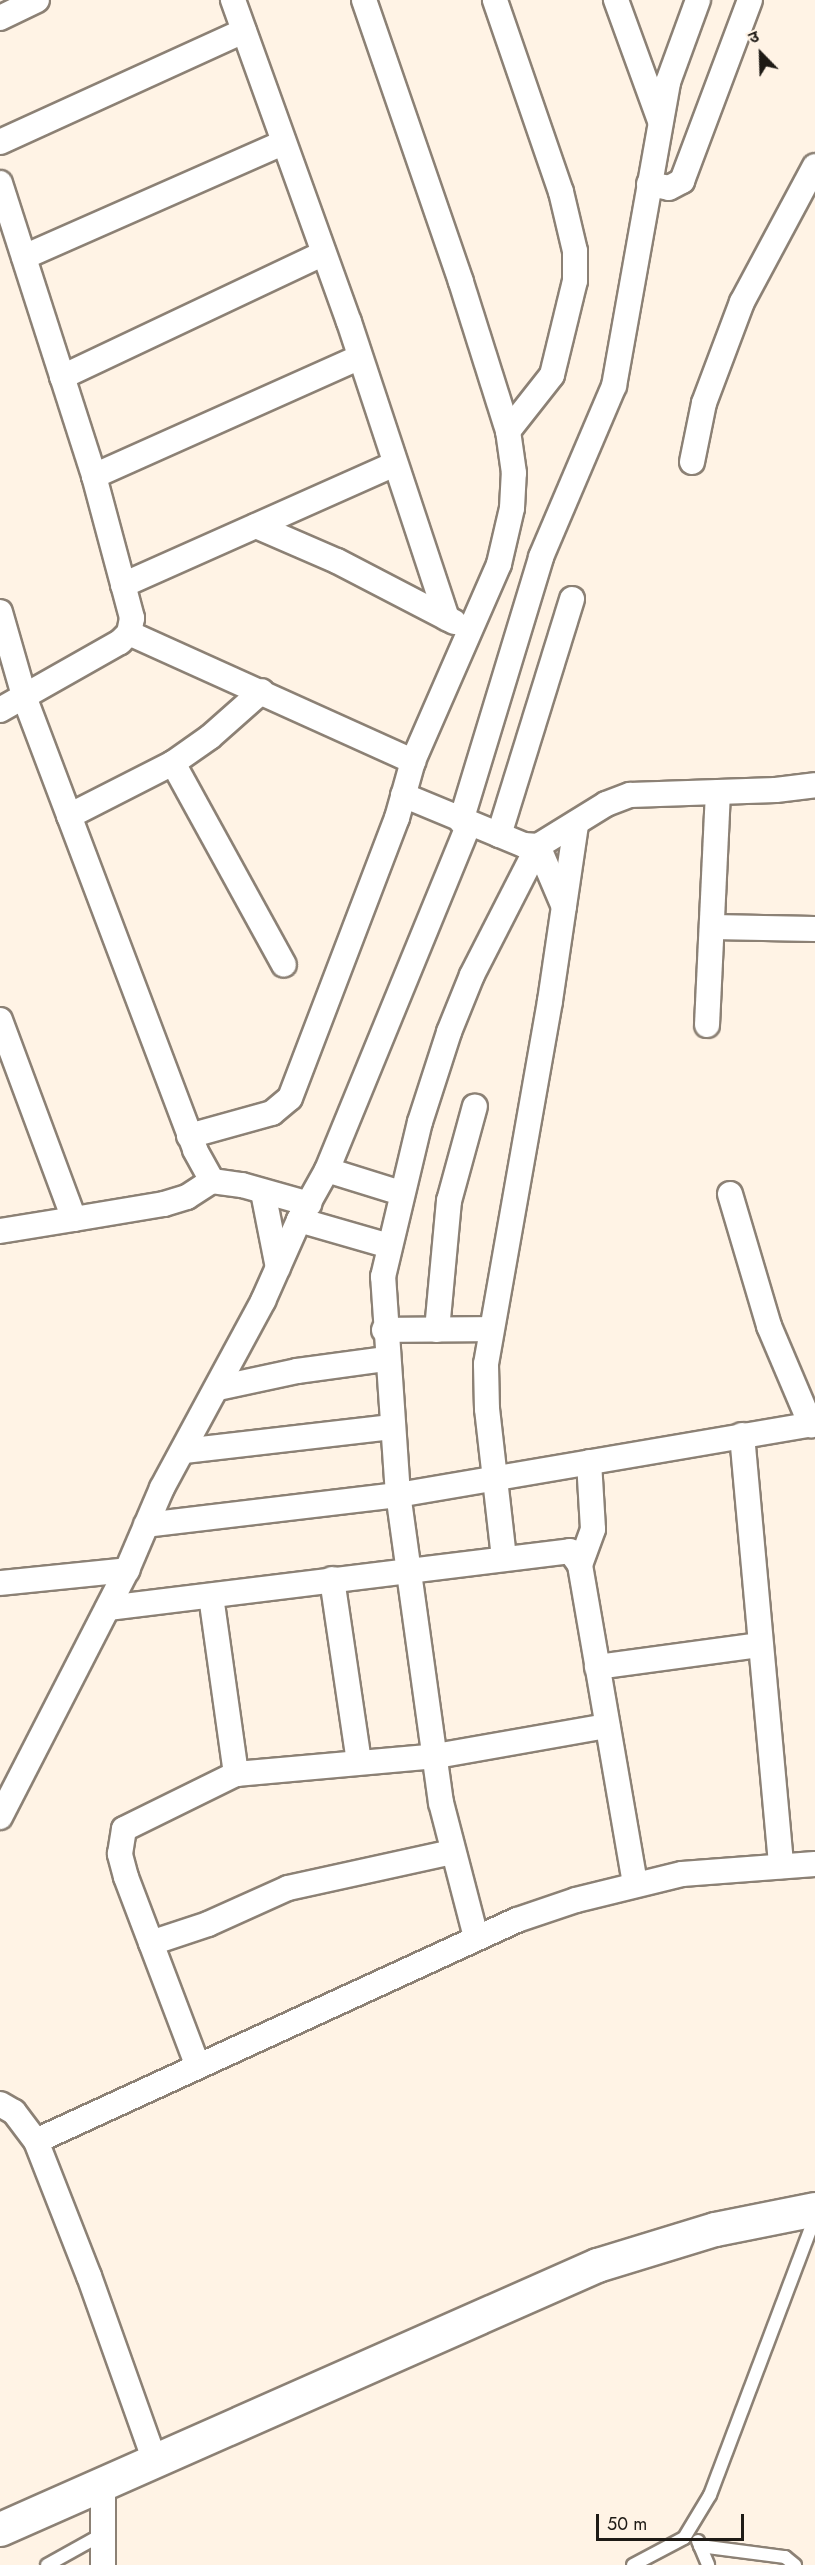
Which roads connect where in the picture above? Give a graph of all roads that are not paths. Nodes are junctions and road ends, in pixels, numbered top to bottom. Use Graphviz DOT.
graph roads {
  1 [pos="37,0"];
  2 [pos="233,0"];
  3 [pos="364,0"];
  4 [pos="495,0"];
  5 [pos="616,0"];
  6 [pos="698,0"];
  7 [pos="750,0"];
  8 [pos="0,18"];
  9 [pos="244,31"];
  10 [pos="660,121"];
  11 [pos="0,141"];
  12 [pos="282,143"];
  13 [pos="815,166"];
  14 [pos="0,183"];
  15 [pos="649,184"];
  16 [pos="322,254"];
  17 [pos="24,257"];
  18 [pos="360,357"];
  19 [pos="62,377"];
  20 [pos="508,431"];
  21 [pos="692,462"];
  22 [pos="395,464"];
  23 [pos="93,476"];
  24 [pos="256,526"];
  25 [pos="123,585"];
  26 [pos="572,599"];
  27 [pos="0,612"];
  28 [pos="447,618"];
  29 [pos="470,630"];
  30 [pos="129,633"];
  31 [pos="262,691"];
  32 [pos="25,699"];
  33 [pos="0,710"];
  34 [pos="413,761"];
  35 [pos="172,763"];
  36 [pos="815,785"];
  37 [pos="718,792"];
  38 [pos="403,795"];
  39 [pos="69,816"];
  40 [pos="465,822"];
  41 [pos="576,824"];
  42 [pos="499,836"];
  43 [pos="538,846"];
  44 [pos="564,907"];
  45 [pos="712,927"];
  46 [pos="815,929"];
  47 [pos="284,965"];
  48 [pos="0,1020"];
  49 [pos="707,1025"];
  50 [pos="475,1107"];
  51 [pos="189,1136"];
  52 [pos="327,1170"];
  53 [pos="212,1181"];
  54 [pos="263,1192"];
  55 [pos="401,1193"];
  56 [pos="730,1194"];
  57 [pos="304,1212"];
  58 [pos="74,1219"];
  59 [pos="0,1231"];
  60 [pos="389,1246"];
  61 [pos="278,1268"];
  62 [pos="491,1329"];
  63 [pos="384,1330"];
  64 [pos="437,1330"];
  65 [pos="386,1359"];
  66 [pos="218,1388"];
  67 [pos="813,1424"];
  68 [pos="392,1427"];
  69 [pos="742,1435"];
  70 [pos="184,1451"];
  71 [pos="589,1462"];
  72 [pos="494,1479"];
  73 [pos="398,1495"];
  74 [pos="146,1525"];
  75 [pos="504,1558"];
  76 [pos="580,1565"];
  77 [pos="127,1570"];
  78 [pos="408,1570"];
  79 [pos="332,1579"];
  80 [pos="0,1583"];
  81 [pos="211,1596"];
  82 [pos="108,1608"];
  83 [pos="760,1645"];
  84 [pos="597,1666"];
  85 [pos="607,1726"];
  86 [pos="436,1756"];
  87 [pos="359,1762"];
  88 [pos="236,1774"];
  89 [pos="0,1817"];
  90 [pos="452,1852"];
  91 [pos="815,1864"];
  92 [pos="781,1866"];
  93 [pos="635,1883"];
  94 [pos="476,1937"];
  95 [pos="152,1943"];
  96 [pos="197,2064"];
  97 [pos="0,2104"];
  98 [pos="36,2141"];
  99 [pos="815,2209"];
  100 [pos="815,2217"];
  101 [pos="154,2459"];
  102 [pos="103,2482"];
  103 [pos="0,2529"];
  104 [pos="692,2529"];
  105 [pos="103,2534"];
  106 [pos="700,2546"];
  107 [pos="47,2565"];
  108 [pos="103,2565"];
  109 [pos="633,2565"];
  110 [pos="708,2565"];
  111 [pos="795,2565"];
  1 -- 8 [label="street"];
  2 -- 9 [label="street"];
  3 -- 20 [label="street"];
  4 -- 20 [label="street"];
  5 -- 10 [label="street"];
  6 -- 10 [label="street"];
  7 -- 15 [label="street"];
  9 -- 11 [label="street"];
  9 -- 12 [label="street"];
  10 -- 15 [label="street"];
  12 -- 16 [label="street"];
  12 -- 17 [label="street"];
  13 -- 21 [label="street"];
  14 -- 17 [label="street"];
  15 -- 40 [label="street"];
  16 -- 18 [label="street"];
  16 -- 19 [label="street"];
  17 -- 19 [label="street"];
  18 -- 22 [label="street"];
  18 -- 23 [label="street"];
  19 -- 23 [label="street"];
  20 -- 29 [label="street"];
  22 -- 24 [label="street"];
  22 -- 28 [label="street"];
  23 -- 25 [label="street"];
  24 -- 25 [label="street"];
  24 -- 28 [label="street"];
  25 -- 30 [label="street"];
  26 -- 42 [label="street"];
  27 -- 32 [label="street"];
  28 -- 29 [label="street"];
  29 -- 34 [label="street"];
  30 -- 31 [label="street"];
  30 -- 32 [label="street"];
  31 -- 34 [label="street"];
  31 -- 35 [label="street"];
  32 -- 33 [label="street"];
  32 -- 39 [label="street"];
  34 -- 38 [label="street"];
  35 -- 39 [label="street"];
  35 -- 47 [label="street"];
  36 -- 37 [label="street"];
  37 -- 41 [label="street"];
  37 -- 45 [label="street"];
  38 -- 40 [label="street"];
  38 -- 51 [label="street"];
  39 -- 51 [label="street"];
  40 -- 42 [label="street"];
  40 -- 52 [label="street"];
  41 -- 43 [label="street"];
  41 -- 44 [label="street"];
  42 -- 43 [label="street"];
  43 -- 44 [label="street"];
  43 -- 55 [label="street"];
  44 -- 62 [label="street"];
  45 -- 46 [label="street"];
  45 -- 49 [label="street"];
  48 -- 58 [label="street"];
  50 -- 64 [label="street"];
  51 -- 53 [label="street"];
  52 -- 55 [label="street"];
  52 -- 57 [label="street"];
  53 -- 54 [label="street"];
  53 -- 58 [label="street"];
  54 -- 57 [label="street"];
  54 -- 61 [label="street"];
  55 -- 60 [label="street"];
  56 -- 67 [label="street"];
  57 -- 60 [label="street"];
  57 -- 61 [label="street"];
  58 -- 59 [label="street"];
  60 -- 63 [label="street"];
  61 -- 66 [label="street"];
  62 -- 64 [label="street"];
  62 -- 72 [label="street"];
  63 -- 64 [label="street"];
  63 -- 65 [label="street"];
  65 -- 66 [label="street"];
  65 -- 68 [label="street"];
  66 -- 70 [label="street"];
  67 -- 69 [label="street"];
  68 -- 70 [label="street"];
  68 -- 73 [label="street"];
  69 -- 71 [label="street"];
  69 -- 83 [label="street"];
  70 -- 74 [label="street"];
  71 -- 72 [label="street"];
  71 -- 76 [label="street"];
  72 -- 73 [label="street"];
  72 -- 75 [label="street"];
  73 -- 74 [label="street"];
  73 -- 78 [label="street"];
  74 -- 77 [label="street"];
  75 -- 76 [label="street"];
  75 -- 78 [label="street"];
  76 -- 84 [label="street"];
  77 -- 80 [label="street"];
  77 -- 82 [label="street"];
  78 -- 79 [label="street"];
  78 -- 86 [label="street"];
  79 -- 81 [label="street"];
  79 -- 87 [label="street"];
  81 -- 82 [label="street"];
  81 -- 88 [label="street"];
  82 -- 89 [label="street"];
  83 -- 84 [label="street"];
  83 -- 92 [label="street"];
  84 -- 85 [label="street"];
  85 -- 86 [label="street"];
  85 -- 93 [label="street"];
  86 -- 87 [label="street"];
  86 -- 90 [label="street"];
  87 -- 88 [label="street"];
  88 -- 95 [label="street"];
  90 -- 94 [label="street"];
  90 -- 95 [label="street"];
  91 -- 92 [label="street"];
  92 -- 93 [label="street"];
  93 -- 94 [label="street"];
  94 -- 96 [label="street"];
  95 -- 96 [label="street"];
  96 -- 98 [label="street"];
  97 -- 98 [label="street"];
  98 -- 101 [label="street"];
  99 -- 101 [label="street"];
  100 -- 104 [label="lane"];
  101 -- 102 [label="street"];
  102 -- 103 [label="street"];
  102 -- 105 [label="street"];
  104 -- 106 [label="lane"];
  104 -- 109 [label="lane"];
  105 -- 107 [label="lane"];
  105 -- 108 [label="street"];
  106 -- 110 [label="lane"];
  106 -- 111 [label="lane"];
}
